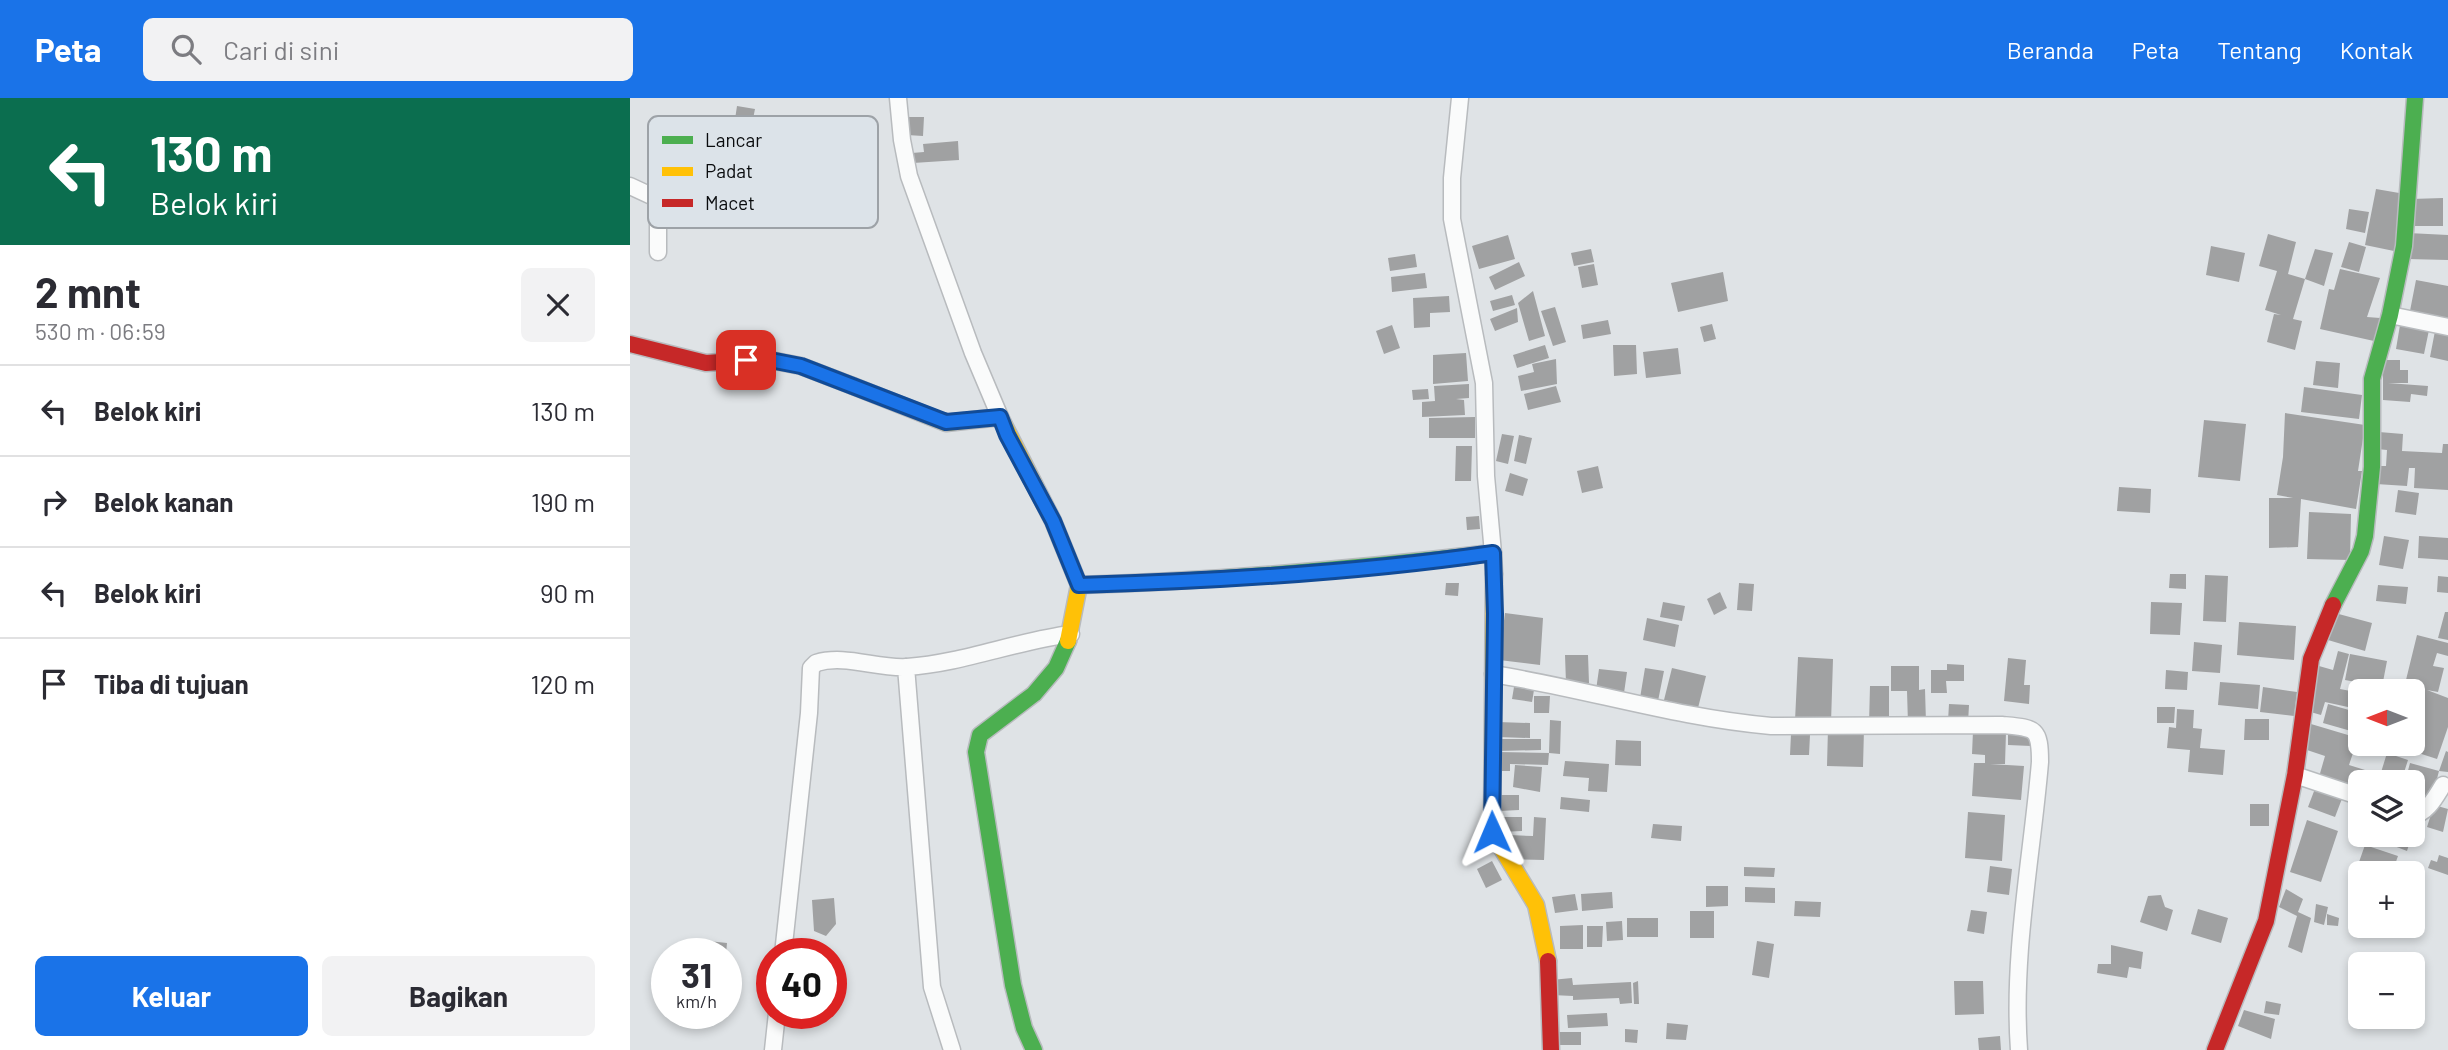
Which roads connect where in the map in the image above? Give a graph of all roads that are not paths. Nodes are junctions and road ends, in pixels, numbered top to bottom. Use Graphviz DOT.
graph roads {
  1 [pos="898,98"];
  2 [pos="1460,98"];
  3 [pos="2415,98"];
  4 [pos="630,186"];
  5 [pos="648,194"];
  6 [pos="657,228"];
  7 [pos="657,252"];
  8 [pos="2390,315"];
  9 [pos="2448,327"];
  10 [pos="630,344"];
  11 [pos="1000,417"];
  12 [pos="1493,553"];
  13 [pos="1079,585"];
  14 [pos="1071,634"];
  15 [pos="906,667"];
  16 [pos="1493,674"];
  17 [pos="2295,775"];
  18 [pos="2443,785"];
  19 [pos="2348,793"];
  20 [pos="2425,810"];
  21 [pos="785,938"];
  22 [pos="775,1029"];
  23 [pos="773,1050"];
  24 [pos="952,1050"];
  25 [pos="1034,1050"];
  26 [pos="1551,1050"];
  27 [pos="2019,1050"];
  28 [pos="2215,1050"];
  1 -- 11 [label="street"];
  2 -- 12 [label="street"];
  3 -- 8 [label="street"];
  4 -- 5 [label="street"];
  6 -- 7 [label="street"];
  8 -- 9 [label="street"];
  8 -- 17 [label="street"];
  10 -- 11 [label="street"];
  11 -- 13 [label="street"];
  12 -- 13 [label="street"];
  12 -- 16 [label="street"];
  13 -- 14 [label="street"];
  14 -- 15 [label="street"];
  14 -- 25 [label="street"];
  15 -- 21 [label="street"];
  15 -- 24 [label="street"];
  16 -- 26 [label="street"];
  16 -- 27 [label="street"];
  17 -- 19 [label="street"];
  17 -- 28 [label="street"];
  18 -- 20 [label="street"];
  22 -- 23 [label="street"];
}
